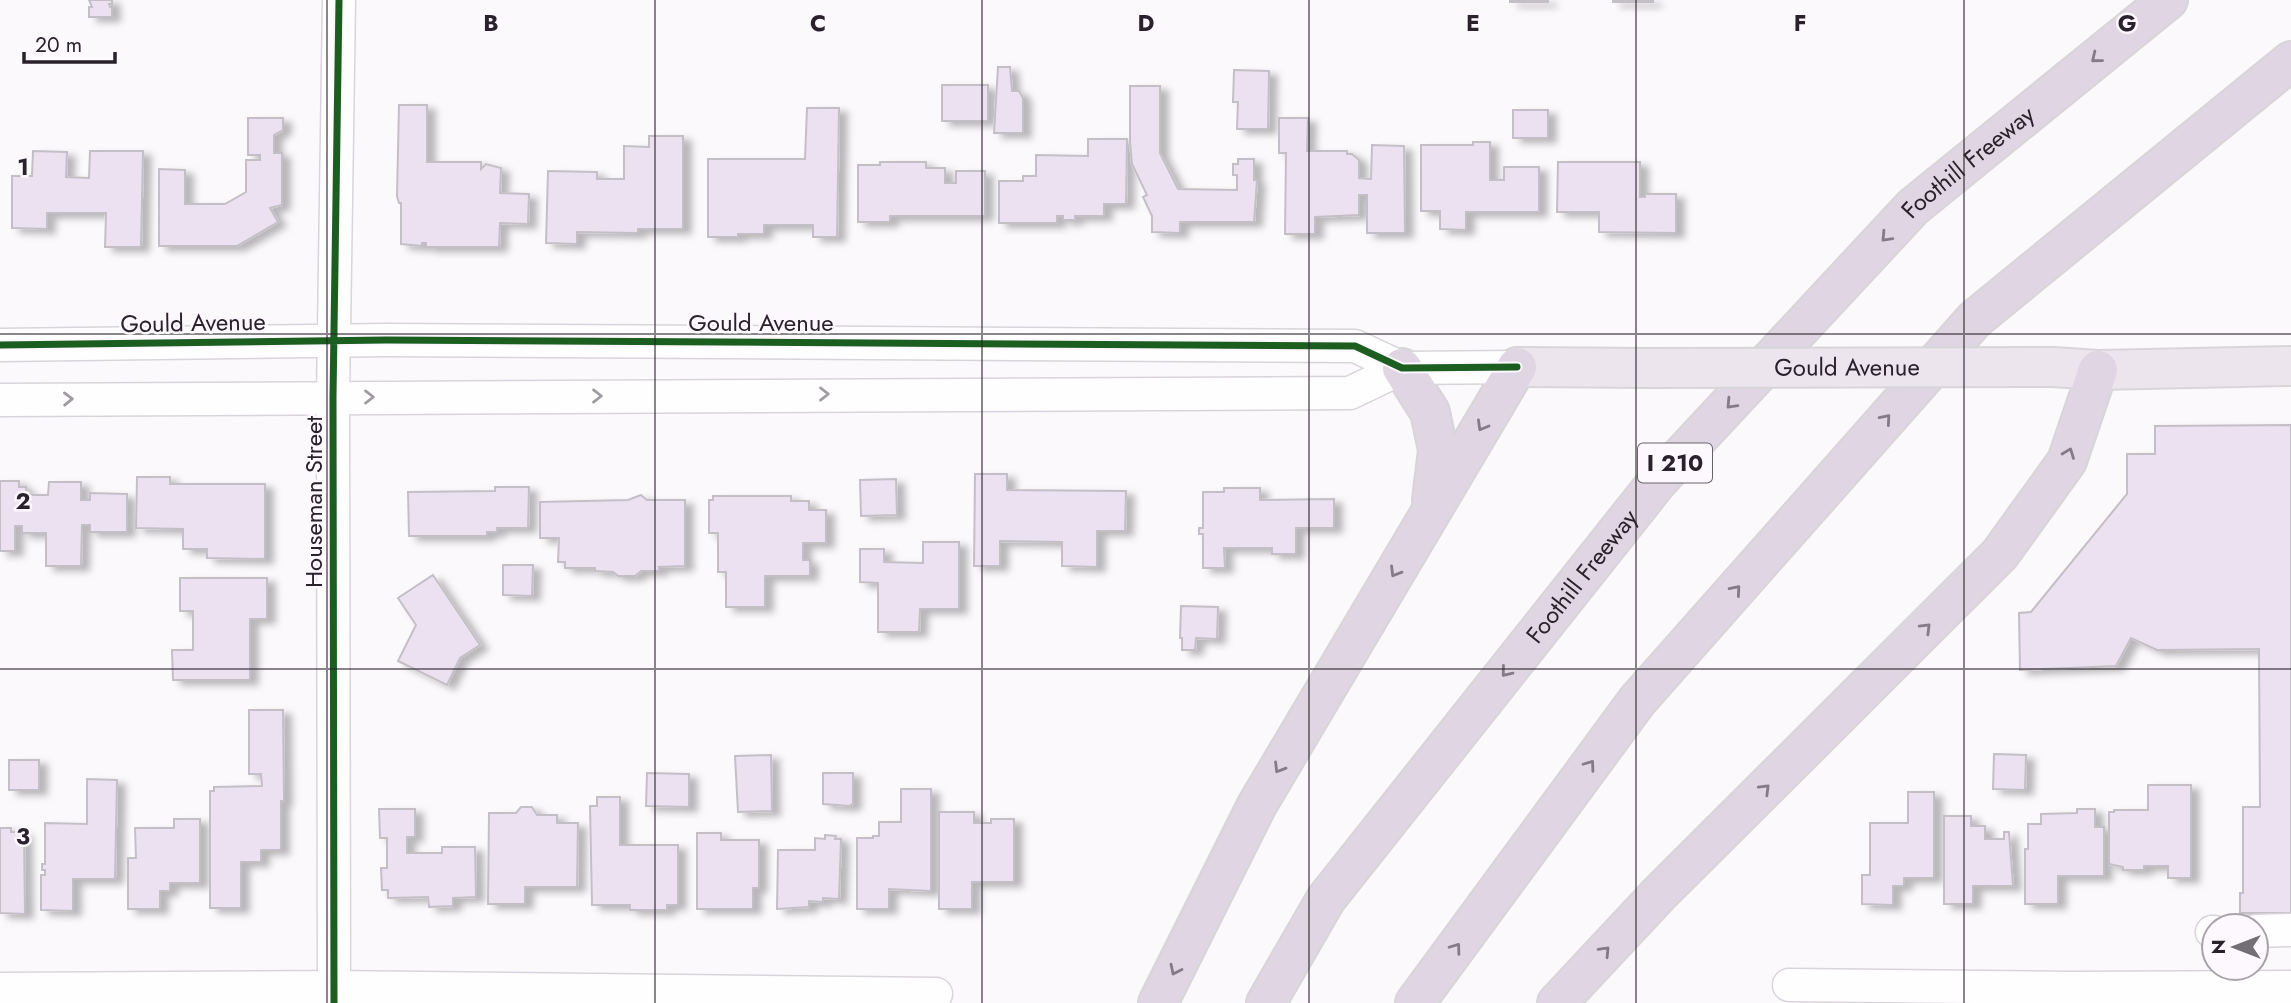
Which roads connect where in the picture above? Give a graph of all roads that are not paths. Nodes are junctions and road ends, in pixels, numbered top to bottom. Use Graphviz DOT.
graph roads {
  1 [pos="339,0"];
  2 [pos="2168,0"];
  3 [pos="2291,61"];
  4 [pos="334,341"];
  5 [pos="0,345"];
  6 [pos="2291,366"];
  7 [pos="1517,367"];
  8 [pos="1402,368"];
  9 [pos="2098,370"];
  10 [pos="333,397"];
  11 [pos="0,400"];
  12 [pos="1431,514"];
  13 [pos="2291,930"];
  14 [pos="2270,931"];
  15 [pos="1789,985"];
  16 [pos="2291,987"];
  17 [pos="0,989"];
  18 [pos="936,994"];
  19 [pos="334,995"];
  20 [pos="1158,1003"];
  21 [pos="1266,1003"];
  22 [pos="1415,1003"];
  23 [pos="1557,1003"];
  1 -- 4 [label="street, Houseman Street"];
  2 -- 21 [label="highway, Foothill Freeway / I 210, one-way"];
  22 -- 3 [label="highway, one-way"];
  4 -- 5 [label="street, Gould Avenue"];
  4 -- 8 [label="street, Gould Avenue"];
  4 -- 10 [label="street, Houseman Street"];
  6 -- 9 [label="main road, Gould Avenue"];
  7 -- 8 [label="street, Gould Avenue"];
  7 -- 9 [label="main road, Gould Avenue, bridge"];
  7 -- 12 [label="highway, one-way"];
  10 -- 8 [label="street, Gould Avenue, one-way"];
  8 -- 12 [label="highway"];
  23 -- 9 [label="highway, one-way"];
  11 -- 10 [label="street, Gould Avenue, one-way"];
  10 -- 19 [label="street, Houseman Street"];
  12 -- 20 [label="highway, one-way"];
  13 -- 14 [label="street"];
  15 -- 16 [label="street"];
  17 -- 19 [label="street"];
  18 -- 19 [label="street"];
}
